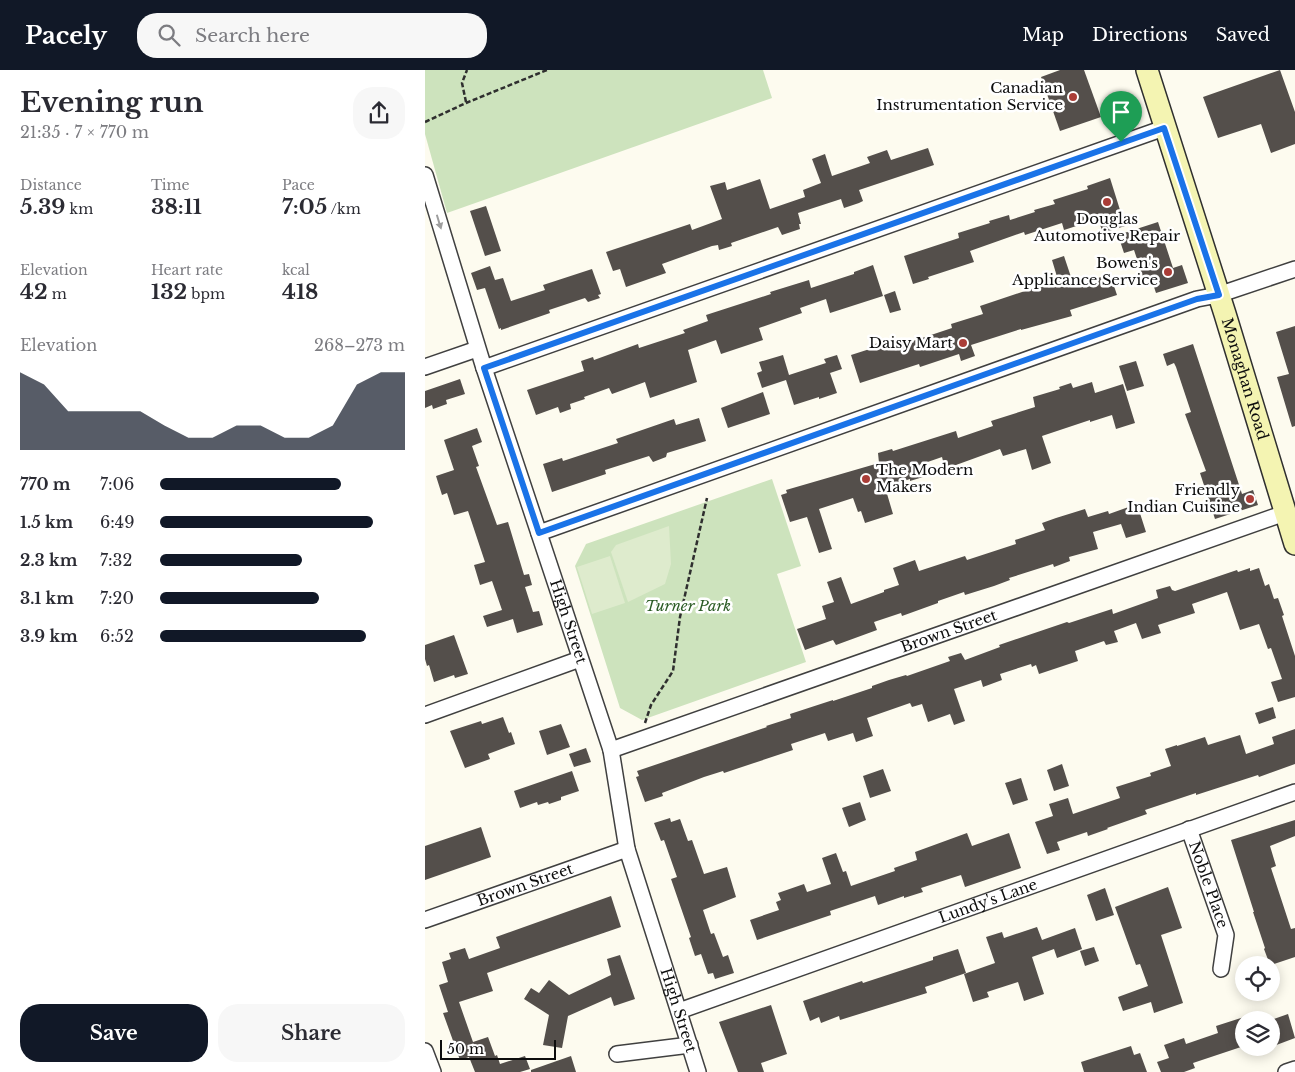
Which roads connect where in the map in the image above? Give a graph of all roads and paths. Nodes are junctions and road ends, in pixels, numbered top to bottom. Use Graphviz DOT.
graph roads {
  1 [pos="467,70"];
  2 [pos="530,70"];
  3 [pos="547,70"];
  4 [pos="1147,70"];
  5 [pos="533,75"];
  6 [pos="466,102"];
  7 [pos="425,122"];
  8 [pos="1164,128"];
  9 [pos="425,175"];
  10 [pos="1295,268"];
  11 [pos="1219,295"];
  12 [pos="477,349"];
  13 [pos="425,367"];
  14 [pos="484,368"];
  15 [pos="707,498"];
  16 [pos="1285,513"];
  17 [pos="539,533"];
  18 [pos="1295,544"];
  19 [pos="580,659"];
  20 [pos="425,715"];
  21 [pos="645,723"];
  22 [pos="611,750"];
  23 [pos="1295,792"];
  24 [pos="1189,829"];
  25 [pos="627,849"];
  26 [pos="425,920"];
  27 [pos="1221,969"];
  28 [pos="679,1011"];
  29 [pos="690,1045"];
  30 [pos="425,1051"];
  31 [pos="617,1054"];
  32 [pos="1295,1069"];
  33 [pos="433,1072"];
  34 [pos="698,1072"];
  35 [pos="1286,1072"];
  1 -- 6 [label="path"];
  2 -- 5 [label="path"];
  3 -- 5 [label="path"];
  4 -- 8 [label="main road, Monaghan Road"];
  5 -- 6 [label="path"];
  6 -- 7 [label="path"];
  8 -- 11 [label="main road, Monaghan Road"];
  8 -- 14 [label="street"];
  9 -- 12 [label="street, High Street, one-way"];
  10 -- 11 [label="street"];
  11 -- 16 [label="main road, Monaghan Road"];
  11 -- 17 [label="street"];
  12 -- 13 [label="street"];
  12 -- 14 [label="street, High Street"];
  14 -- 17 [label="street, High Street"];
  15 -- 21 [label="path"];
  16 -- 18 [label="main road, Monaghan Road"];
  16 -- 22 [label="street, Brown Street"];
  17 -- 19 [label="street, High Street"];
  19 -- 20 [label="street"];
  19 -- 22 [label="street, High Street"];
  22 -- 25 [label="street, High Street"];
  23 -- 24 [label="street, Lundy's Lane"];
  24 -- 27 [label="street, Noble Place"];
  24 -- 28 [label="street, Lundy's Lane"];
  25 -- 26 [label="street, Brown Street"];
  25 -- 28 [label="street, High Street"];
  28 -- 29 [label="street, High Street"];
  29 -- 31 [label="street"];
  29 -- 34 [label="street, High Street"];
  30 -- 33 [label="street"];
  32 -- 35 [label="street"];
}
